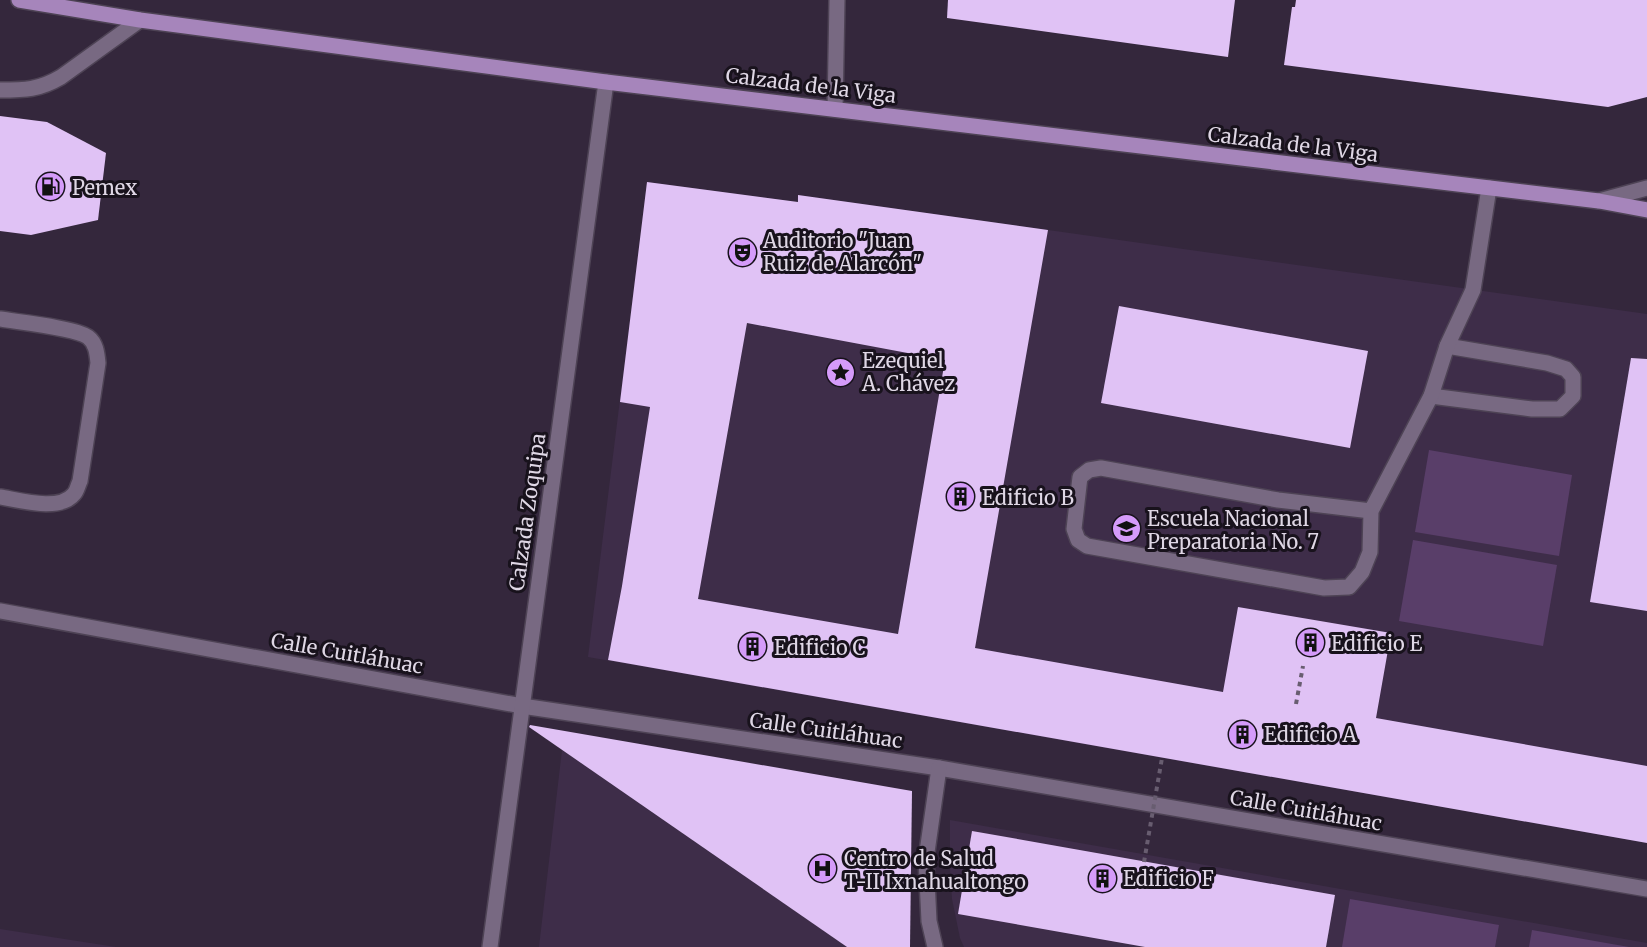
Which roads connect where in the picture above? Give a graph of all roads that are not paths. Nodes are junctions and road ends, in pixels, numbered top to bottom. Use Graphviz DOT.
graph roads {
  1 [pos="19,0"];
  2 [pos="837,0"];
  3 [pos="140,20"];
  4 [pos="606,82"];
  5 [pos="0,90"];
  6 [pos="835,110"];
  7 [pos="1489,188"];
  8 [pos="1647,188"];
  9 [pos="1599,201"];
  10 [pos="1647,210"];
  11 [pos="0,319"];
  12 [pos="1447,346"];
  13 [pos="1431,396"];
  14 [pos="0,497"];
  15 [pos="1371,511"];
  16 [pos="0,611"];
  17 [pos="522,706"];
  18 [pos="939,768"];
  19 [pos="1647,889"];
  20 [pos="490,947"];
  21 [pos="935,947"];
  1 -- 3 [label="main road, Calzada de la Viga"];
  2 -- 6 [label="street"];
  3 -- 4 [label="main road, Calzada de la Viga"];
  3 -- 5 [label="street"];
  4 -- 6 [label="main road, Calzada de la Viga"];
  4 -- 17 [label="street, Calzada Zoquipa"];
  6 -- 7 [label="main road, Calzada de la Viga"];
  7 -- 9 [label="main road, Calzada de la Viga"];
  7 -- 12 [label="street"];
  8 -- 9 [label="street, Calzada de la Viga"];
  9 -- 10 [label="main road, Calzada de la Viga"];
  11 -- 14 [label="street"];
  12 -- 13 [label="street"];
  12 -- 13 [label="street"];
  13 -- 15 [label="street"];
  15 -- 15 [label="street"];
  16 -- 17 [label="street, Calle Cuitláhuac"];
  17 -- 18 [label="street, Calle Cuitláhuac"];
  17 -- 20 [label="street, Calzada Zoquipa"];
  18 -- 19 [label="street, Calle Cuitláhuac"];
  18 -- 21 [label="street"];
}
